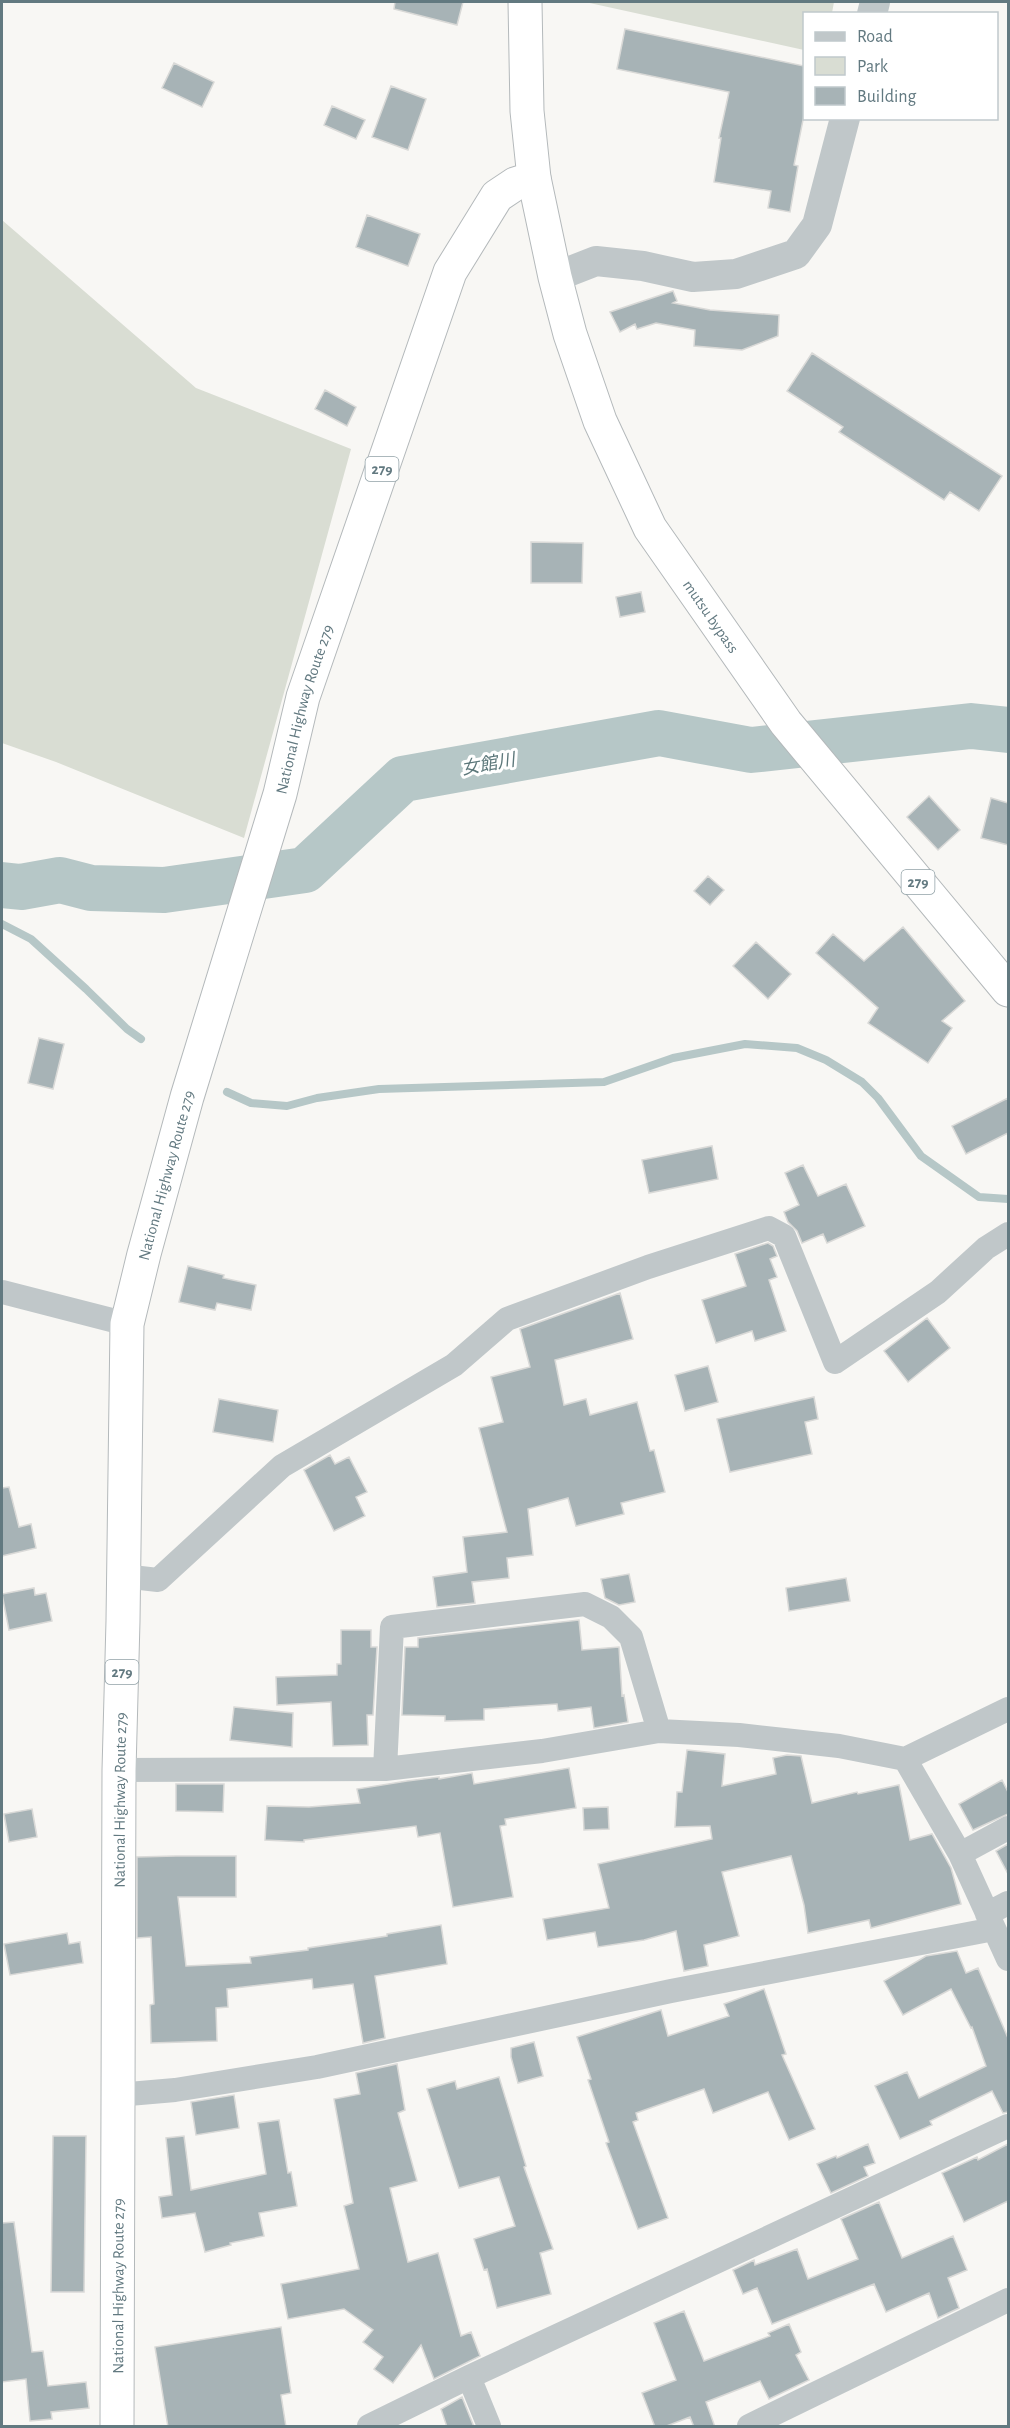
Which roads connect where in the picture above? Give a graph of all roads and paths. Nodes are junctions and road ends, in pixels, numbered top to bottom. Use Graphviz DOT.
graph roads {
  1 [pos="525,2"];
  2 [pos="844,120"];
  3 [pos="534,178"];
  4 [pos="555,278"];
  5 [pos="1008,990"];
  6 [pos="1008,1234"];
  7 [pos="2,1292"];
  8 [pos="127,1324"];
  9 [pos="123,1576"];
  10 [pos="1008,1709"];
  11 [pos="659,1731"];
  12 [pos="905,1759"];
  13 [pos="385,1769"];
  14 [pos="119,1770"];
  15 [pos="1008,1828"];
  16 [pos="960,1854"];
  17 [pos="1008,1903"];
  18 [pos="990,1921"];
  19 [pos="1008,1959"];
  20 [pos="117,2095"];
  21 [pos="1008,2126"];
  22 [pos="1008,2300"];
  23 [pos="469,2377"];
  24 [pos="117,2427"];
  25 [pos="369,2427"];
  26 [pos="489,2427"];
  27 [pos="749,2427"];
  1 -- 3 [label="highway, 279"];
  2 -- 4 [label="street"];
  3 -- 4 [label="highway, mutsu bypass / 279"];
  3 -- 8 [label="highway, National Highway Route 279 / 279"];
  4 -- 5 [label="highway, mutsu bypass / 279"];
  6 -- 9 [label="street"];
  7 -- 8 [label="street"];
  8 -- 9 [label="highway, National Highway Route 279 / 279"];
  9 -- 14 [label="highway, National Highway Route 279 / 279"];
  10 -- 12 [label="street"];
  11 -- 12 [label="street"];
  11 -- 13 [label="street"];
  11 -- 13 [label="street"];
  12 -- 16 [label="street"];
  13 -- 14 [label="street"];
  14 -- 20 [label="highway, National Highway Route 279 / 279"];
  15 -- 16 [label="street"];
  16 -- 18 [label="street"];
  17 -- 18 [label="street"];
  18 -- 19 [label="street"];
  18 -- 20 [label="street"];
  20 -- 24 [label="highway, National Highway Route 279 / 279"];
  21 -- 23 [label="street"];
  22 -- 27 [label="street"];
  23 -- 25 [label="street"];
  23 -- 26 [label="street"];
}
